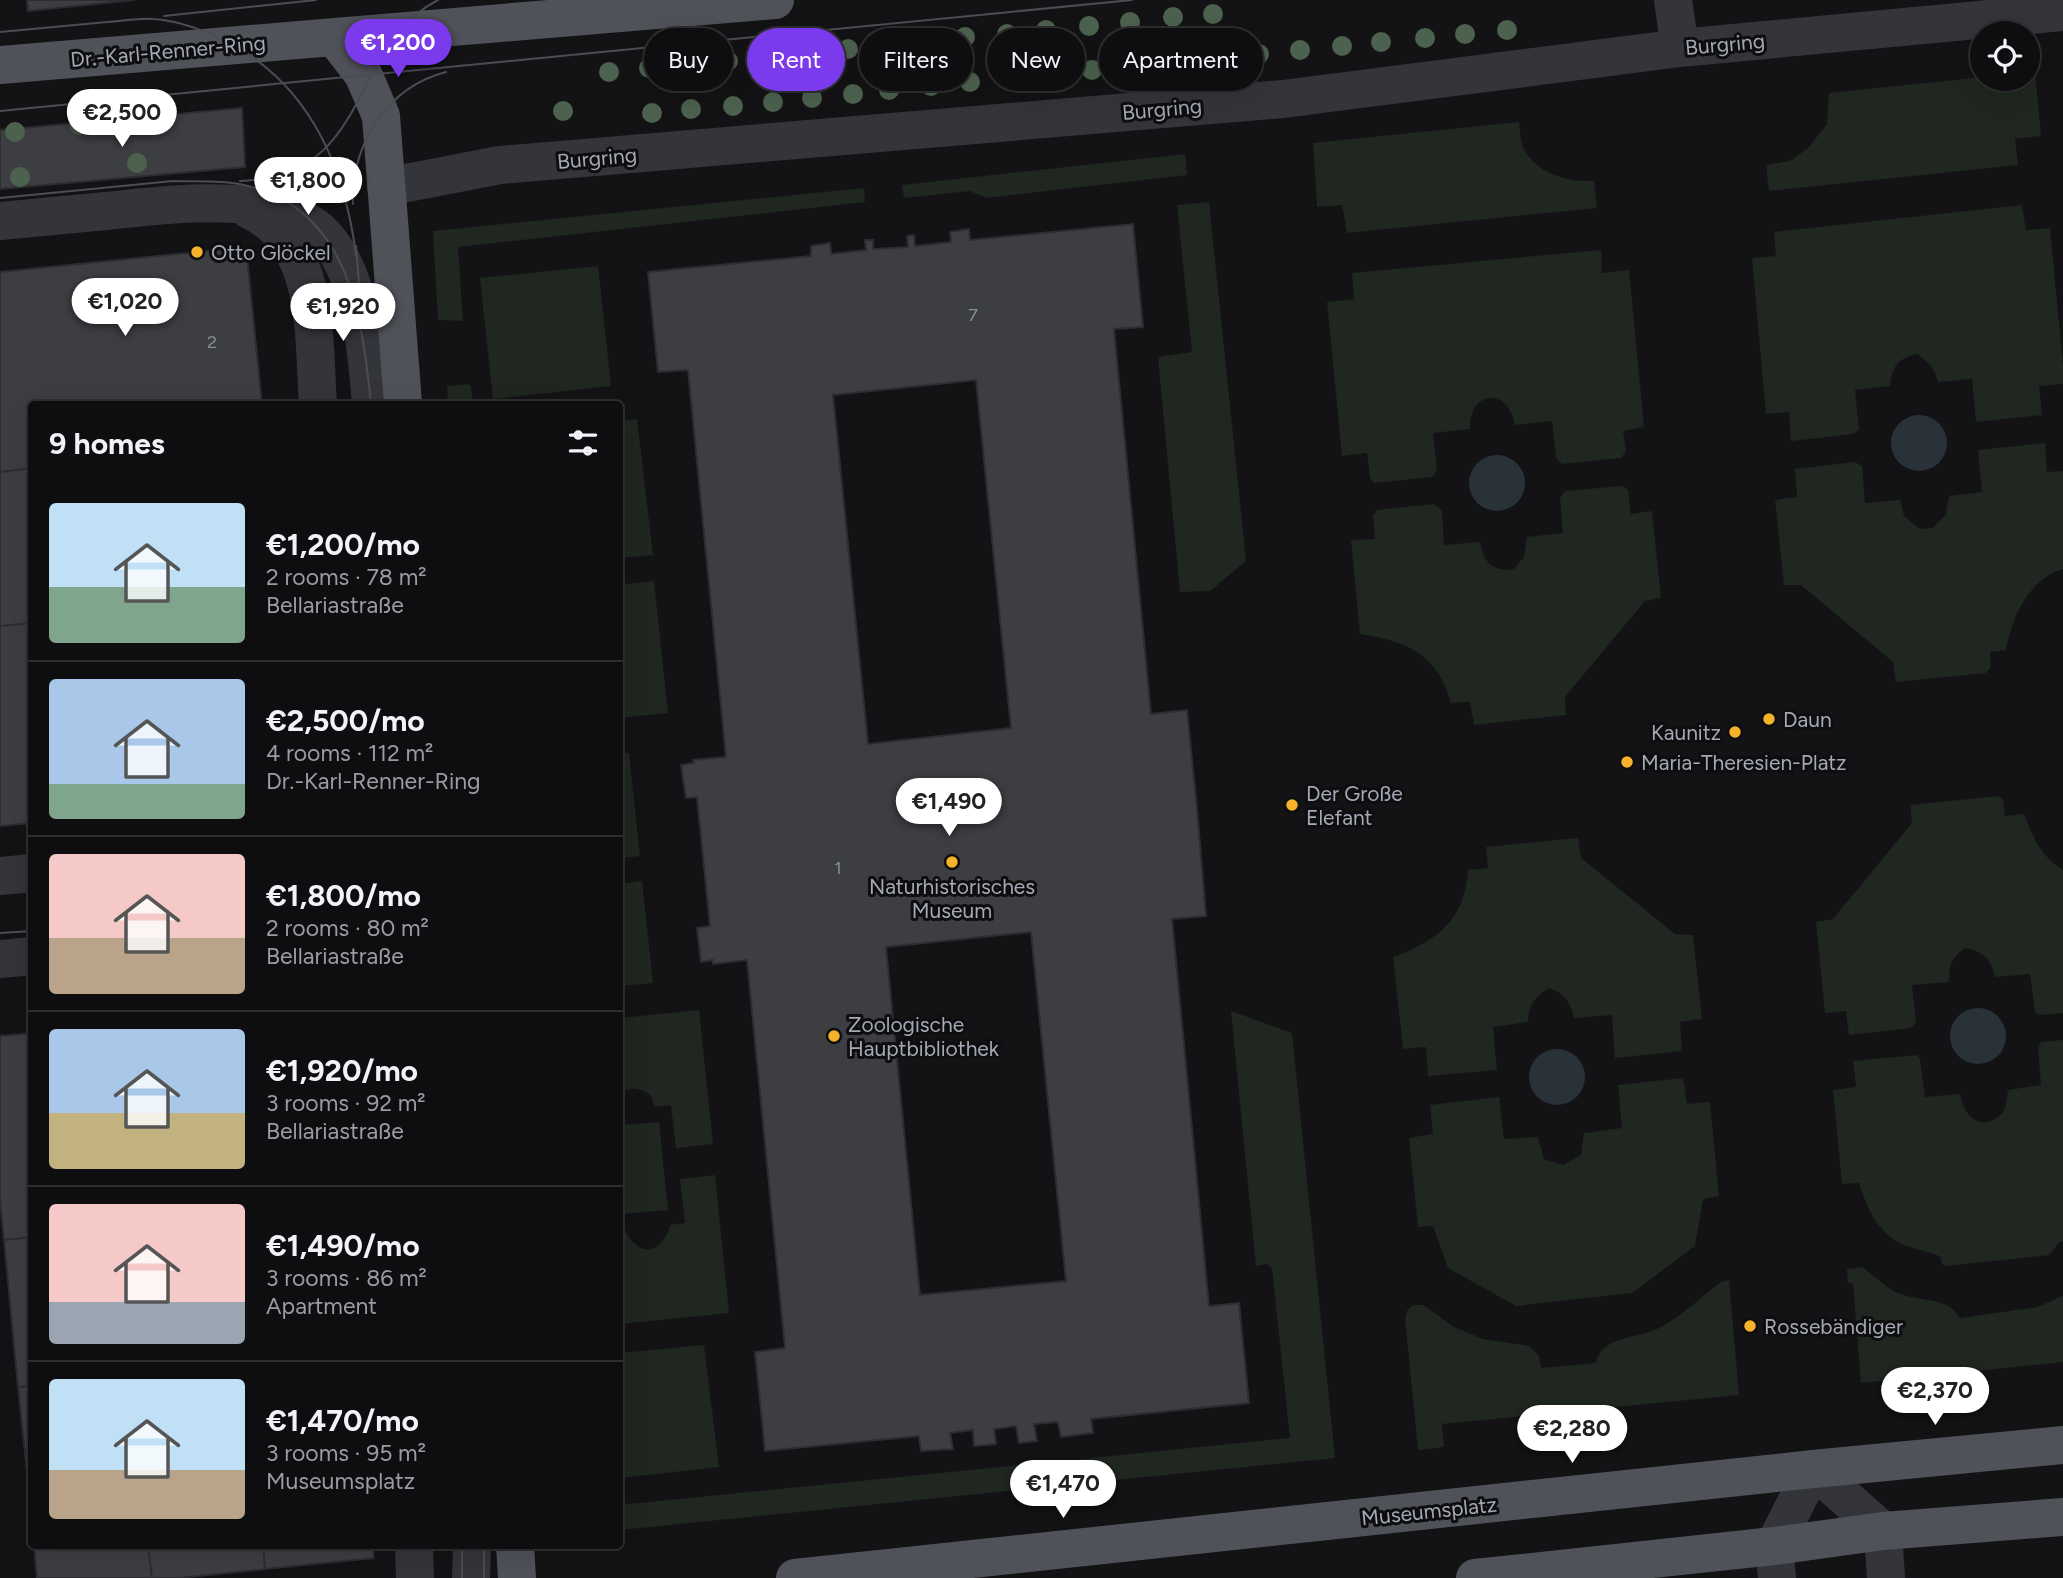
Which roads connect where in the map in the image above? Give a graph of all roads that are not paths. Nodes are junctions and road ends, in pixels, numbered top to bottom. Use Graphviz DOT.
graph roads {
  1 [pos="775,0"];
  2 [pos="1673,0"];
  3 [pos="2063,12"];
  4 [pos="335,38"];
  5 [pos="1680,48"];
  6 [pos="0,65"];
  7 [pos="386,187"];
  8 [pos="240,206"];
  9 [pos="0,221"];
  10 [pos="318,401"];
  11 [pos="371,401"];
  12 [pos="403,401"];
  13 [pos="28,873"];
  14 [pos="0,876"];
  15 [pos="28,956"];
  16 [pos="0,959"];
  17 [pos="2063,1445"];
  18 [pos="1814,1469"];
  19 [pos="2063,1517"];
  20 [pos="1882,1531"];
  21 [pos="414,1549"];
  22 [pos="472,1549"];
  23 [pos="514,1549"];
  24 [pos="1776,1562"];
  25 [pos="415,1578"];
  26 [pos="471,1578"];
  27 [pos="517,1578"];
  28 [pos="794,1578"];
  29 [pos="1475,1578"];
  30 [pos="1886,1578"];
  1 -- 4 [label="main road"];
  2 -- 5 [label="street"];
  3 -- 5 [label="street, Burgring"];
  4 -- 6 [label="main road, Dr.-Karl-Renner-Ring"];
  4 -- 7 [label="main road"];
  5 -- 7 [label="street, Burgring"];
  7 -- 12 [label="main road"];
  8 -- 9 [label="street"];
  8 -- 10 [label="street"];
  8 -- 11 [label="street"];
  13 -- 14 [label="street"];
  15 -- 16 [label="street"];
  17 -- 18 [label="main road, Museumsplatz"];
  18 -- 20 [label="street"];
  18 -- 24 [label="street"];
  18 -- 28 [label="main road, Museumsplatz"];
  19 -- 20 [label="main road"];
  20 -- 24 [label="main road"];
  20 -- 30 [label="street"];
  21 -- 25 [label="street"];
  22 -- 26 [label="street"];
  23 -- 27 [label="main road"];
  24 -- 29 [label="main road"];
}
